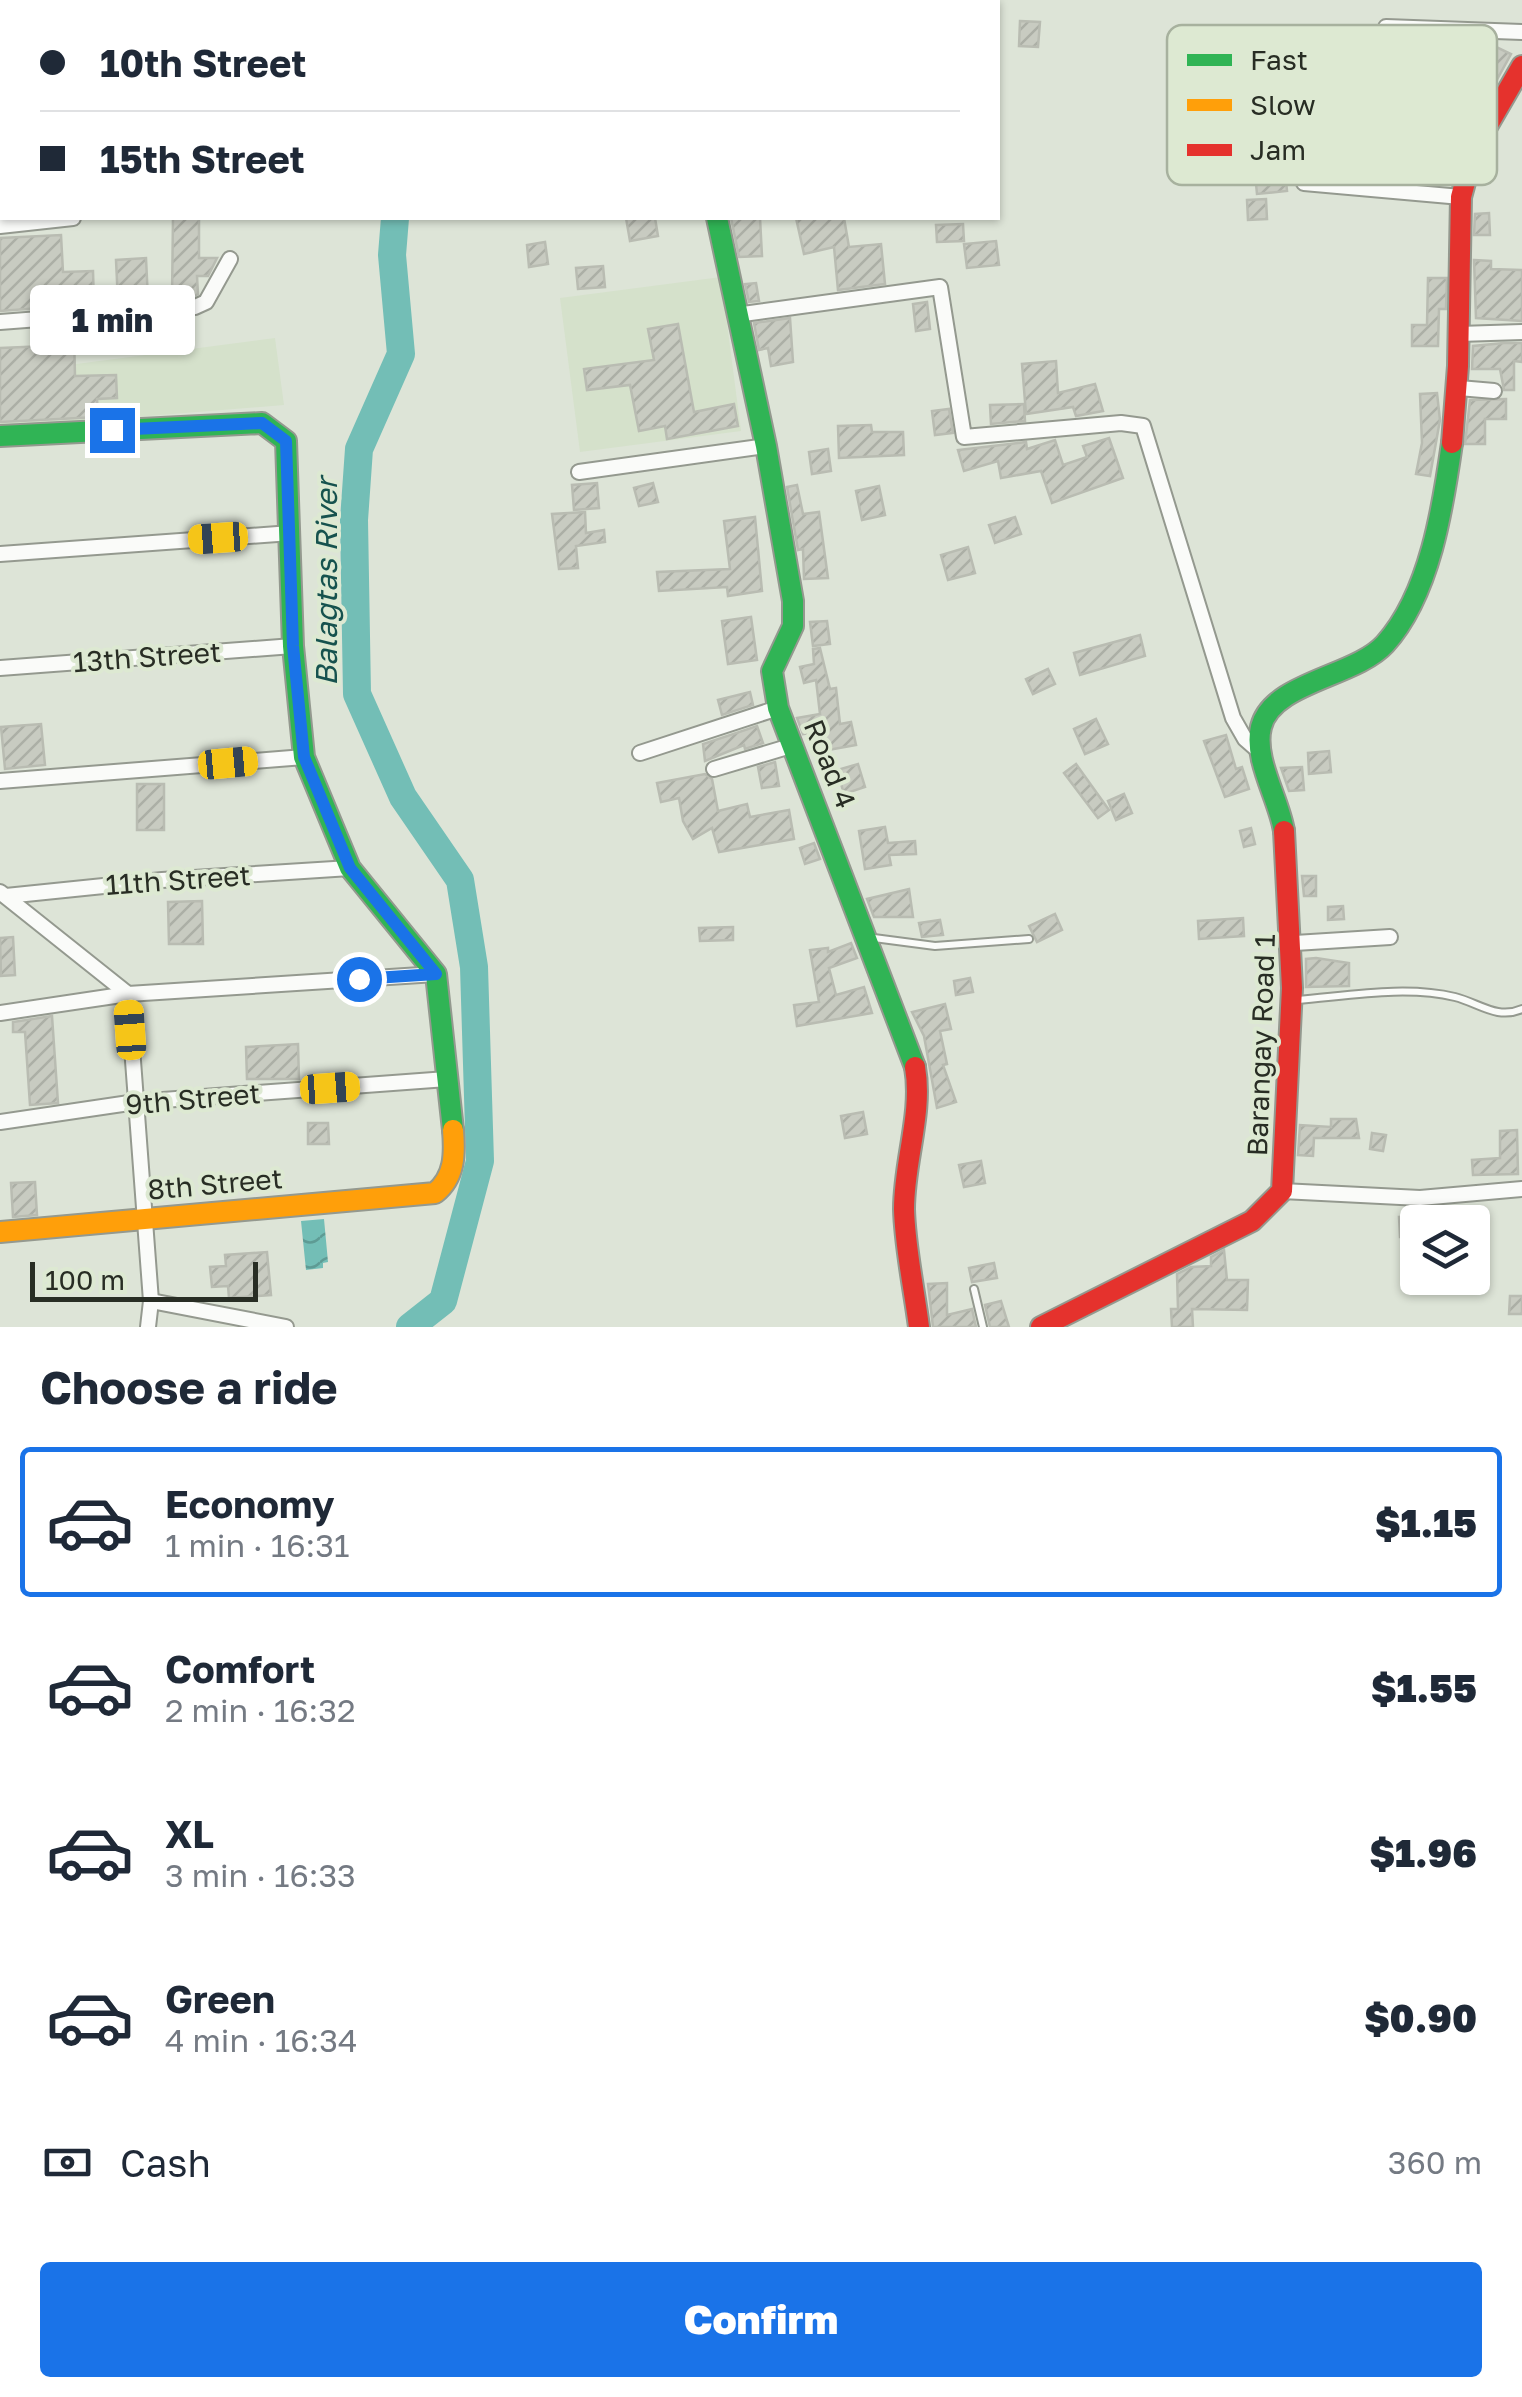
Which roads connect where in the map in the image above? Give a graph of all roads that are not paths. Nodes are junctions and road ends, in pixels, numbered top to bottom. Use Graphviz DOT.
graph roads {
  1 [pos="1497,31"];
  2 [pos="1522,32"];
  3 [pos="1522,66"];
  4 [pos="1497,110"];
  5 [pos="1326,185"];
  6 [pos="1464,185"];
  7 [pos="1461,197"];
  8 [pos="55,220"];
  9 [pos="717,220"];
  10 [pos="0,226"];
  11 [pos="230,259"];
  12 [pos="736,315"];
  13 [pos="0,322"];
  14 [pos="1522,332"];
  15 [pos="1459,334"];
  16 [pos="1459,388"];
  17 [pos="1494,391"];
  18 [pos="0,436"];
  19 [pos="766,446"];
  20 [pos="579,472"];
  21 [pos="291,533"];
  22 [pos="0,554"];
  23 [pos="293,646"];
  24 [pos="0,668"];
  25 [pos="778,708"];
  26 [pos="794,745"];
  27 [pos="1261,753"];
  28 [pos="640,754"];
  29 [pos="304,757"];
  30 [pos="714,768"];
  31 [pos="0,781"];
  32 [pos="350,868"];
  33 [pos="3,894"];
  34 [pos="868,937"];
  35 [pos="1390,938"];
  36 [pos="1029,939"];
  37 [pos="1295,943"];
  38 [pos="436,974"];
  39 [pos="128,994"];
  40 [pos="1296,1000"];
  41 [pos="1522,1009"];
  42 [pos="0,1013"];
  43 [pos="447,1079"];
  44 [pos="136,1102"];
  45 [pos="0,1122"];
  46 [pos="1522,1189"];
  47 [pos="1282,1191"];
  48 [pos="144,1218"];
  49 [pos="0,1232"];
  50 [pos="974,1289"];
  51 [pos="152,1301"];
  52 [pos="148,1327"];
  53 [pos="286,1327"];
  54 [pos="919,1327"];
  55 [pos="983,1327"];
  56 [pos="1041,1327"];
  1 -- 2 [label="street"];
  3 -- 4 [label="street"];
  5 -- 7 [label="street"];
  6 -- 7 [label="street"];
  7 -- 15 [label="street"];
  8 -- 10 [label="street"];
  9 -- 12 [label="street, Road 4"];
  11 -- 13 [label="street"];
  12 -- 19 [label="street, Road 4"];
  12 -- 27 [label="street"];
  14 -- 15 [label="street"];
  15 -- 16 [label="street"];
  16 -- 17 [label="street"];
  16 -- 27 [label="street"];
  18 -- 21 [label="street"];
  19 -- 20 [label="street"];
  19 -- 25 [label="street, Road 4"];
  21 -- 22 [label="street"];
  21 -- 23 [label="street"];
  23 -- 24 [label="street, 13th Street"];
  23 -- 29 [label="street"];
  25 -- 26 [label="street, Road 4"];
  25 -- 28 [label="street"];
  26 -- 30 [label="street"];
  26 -- 34 [label="street, Road 4"];
  27 -- 37 [label="street, Barangay Road 1"];
  29 -- 31 [label="street"];
  29 -- 32 [label="street"];
  32 -- 33 [label="street, 11th Street"];
  32 -- 38 [label="street"];
  33 -- 39 [label="street"];
  34 -- 36 [label="lane"];
  34 -- 54 [label="street, Road 4"];
  35 -- 37 [label="street"];
  37 -- 40 [label="street, Barangay Road 1"];
  38 -- 39 [label="street"];
  38 -- 43 [label="street"];
  39 -- 42 [label="street"];
  39 -- 44 [label="street"];
  40 -- 41 [label="lane"];
  40 -- 47 [label="street, Barangay Road 1"];
  43 -- 44 [label="street, 9th Street"];
  43 -- 48 [label="street, 8th Street"];
  44 -- 45 [label="street, 9th Street"];
  44 -- 48 [label="street"];
  46 -- 47 [label="street"];
  47 -- 56 [label="street, Barangay Road 1"];
  48 -- 49 [label="street, 8th Street"];
  48 -- 51 [label="street"];
  50 -- 55 [label="lane"];
  51 -- 52 [label="street"];
  51 -- 53 [label="street"];
}
